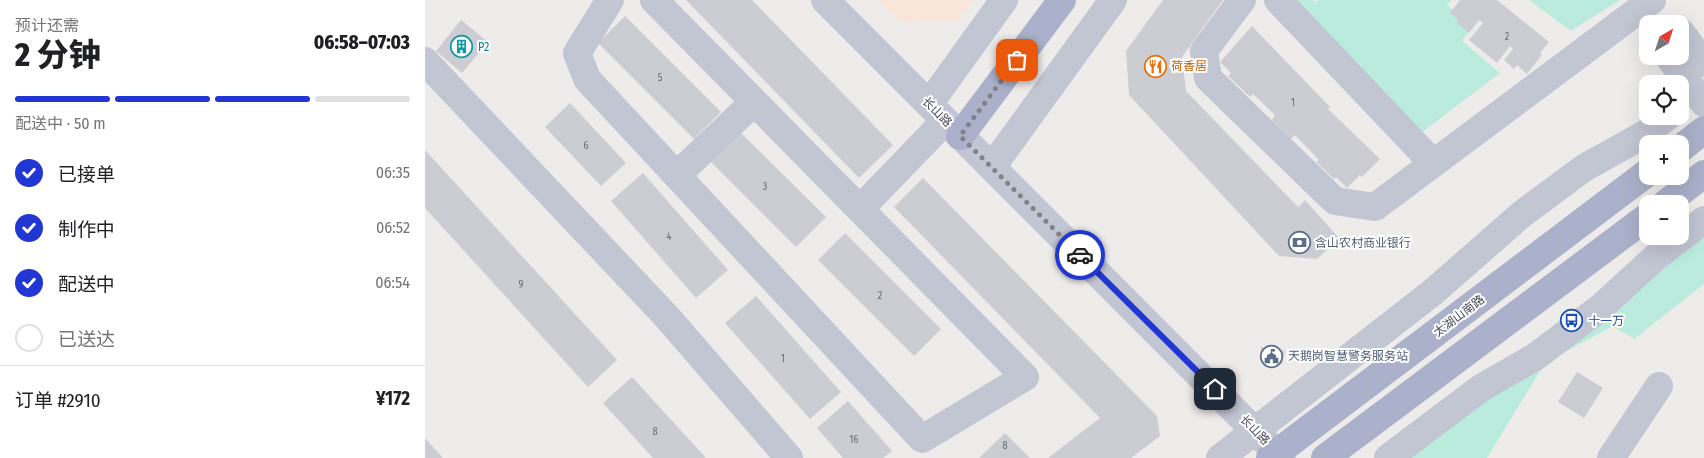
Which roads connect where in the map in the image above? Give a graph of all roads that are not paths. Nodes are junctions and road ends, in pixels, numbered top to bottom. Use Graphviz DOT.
graph roads {
  1 [pos="611,0"];
  2 [pos="654,0"];
  3 [pos="825,0"];
  4 [pos="1005,0"];
  5 [pos="1062,0"];
  6 [pos="1113,0"];
  7 [pos="1242,0"];
  8 [pos="1278,0"];
  9 [pos="1648,11"];
  10 [pos="1689,43"];
  11 [pos="425,61"];
  12 [pos="1704,63"];
  13 [pos="1674,65"];
  14 [pos="1696,98"];
  15 [pos="754,102"];
  16 [pos="945,120"];
  17 [pos="1656,125"];
  18 [pos="1704,130"];
  19 [pos="1689,142"];
  20 [pos="1433,163"];
  21 [pos="992,167"];
  22 [pos="1704,174"];
  23 [pos="677,175"];
  24 [pos="1639,179"];
  25 [pos="1677,195"];
  26 [pos="860,209"];
  27 [pos="1704,220"];
  28 [pos="1639,223"];
  29 [pos="1659,386"];
  30 [pos="1257,431"];
  31 [pos="1276,456"];
  32 [pos="789,458"];
  33 [pos="1221,458"];
  34 [pos="1325,458"];
  35 [pos="1388,458"];
  36 [pos="1611,458"];
  1 -- 23 [label="street"];
  2 -- 15 [label="street"];
  3 -- 16 [label="street, 长山路"];
  4 -- 16 [label="street"];
  5 -- 16 [label="main road"];
  6 -- 21 [label="street"];
  7 -- 20 [label="street"];
  8 -- 20 [label="street"];
  9 -- 20 [label="street"];
  10 -- 12 [label="street"];
  11 -- 32 [label="street"];
  13 -- 14 [label="street"];
  15 -- 23 [label="street"];
  15 -- 26 [label="street"];
  16 -- 21 [label="street, 长山路"];
  16 -- 26 [label="street"];
  17 -- 30 [label="street"];
  18 -- 19 [label="main road"];
  21 -- 30 [label="street, 长山路"];
  22 -- 25 [label="main road"];
  23 -- 26 [label="street"];
  24 -- 31 [label="main road, 太湖山南路"];
  27 -- 35 [label="street"];
  28 -- 34 [label="main road"];
  29 -- 36 [label="street"];
  30 -- 31 [label="street, 长山路"];
  30 -- 33 [label="street"];
}
